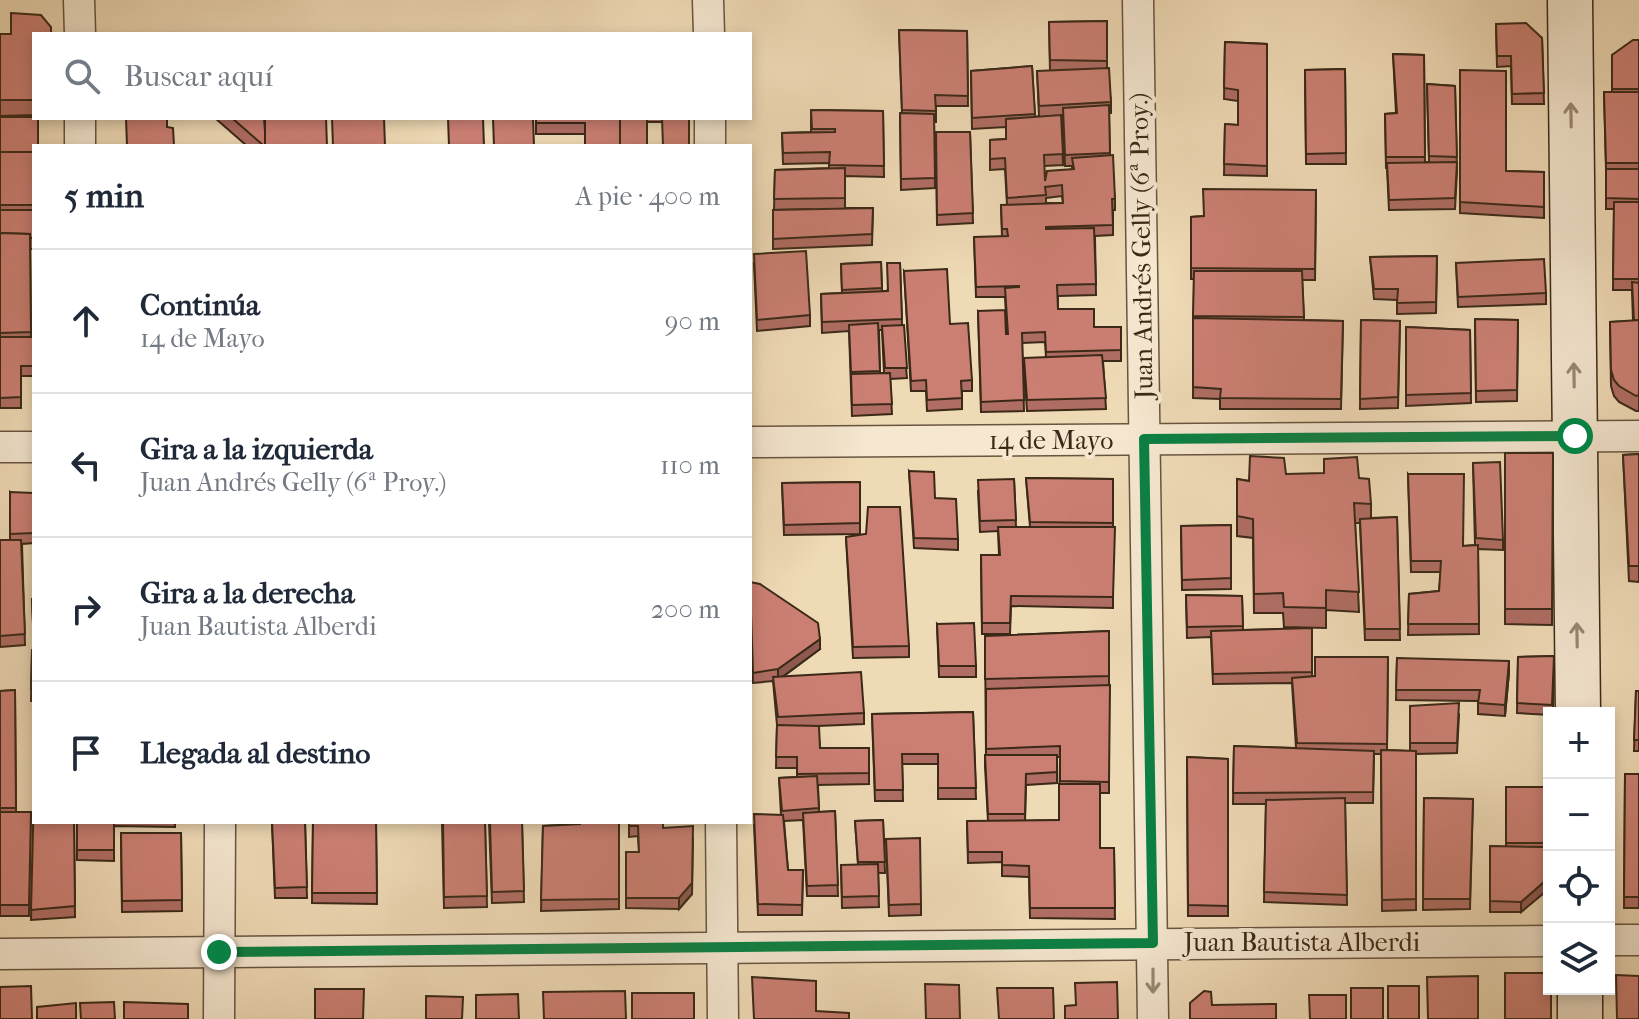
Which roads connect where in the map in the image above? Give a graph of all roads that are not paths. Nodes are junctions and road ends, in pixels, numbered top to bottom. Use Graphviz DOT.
graph roads {
  1 [pos="79,0"];
  2 [pos="708,0"];
  3 [pos="1138,0"];
  4 [pos="1570,0"];
  5 [pos="80,32"];
  6 [pos="709,32"];
  7 [pos="80,120"];
  8 [pos="710,120"];
  9 [pos="80,144"];
  10 [pos="710,144"];
  11 [pos="1575,436"];
  12 [pos="1639,436"];
  13 [pos="1144,439"];
  14 [pos="752,442"];
  15 [pos="0,447"];
  16 [pos="32,447"];
  17 [pos="1578,707"];
  18 [pos="220,824"];
  19 [pos="721,824"];
  20 [pos="1615,940"];
  21 [pos="1639,940"];
  22 [pos="1543,941"];
  23 [pos="1153,943"];
  24 [pos="723,947"];
  25 [pos="219,952"];
  26 [pos="0,954"];
  27 [pos="1580,995"];
  28 [pos="219,1019"];
  29 [pos="723,1019"];
  30 [pos="1153,1019"];
  31 [pos="1580,1019"];
  1 -- 5 [label="street"];
  2 -- 6 [label="street"];
  3 -- 13 [label="street, Juan Andrés Gelly (6ª Proy.)"];
  11 -- 4 [label="main road, one-way"];
  7 -- 9 [label="street"];
  8 -- 10 [label="street"];
  11 -- 12 [label="street, 14 de Mayo"];
  11 -- 13 [label="street, 14 de Mayo"];
  17 -- 11 [label="main road, one-way"];
  13 -- 14 [label="street, 14 de Mayo"];
  13 -- 23 [label="street, Juan Andrés Gelly (6ª Proy.)"];
  15 -- 16 [label="street"];
  18 -- 25 [label="street"];
  19 -- 24 [label="street"];
  20 -- 21 [label="street"];
  22 -- 23 [label="street, Juan Bautista Alberdi"];
  23 -- 24 [label="street, Juan Bautista Alberdi"];
  23 -- 30 [label="street, Juan Andrés Gelly (6ª Proy.), one-way"];
  24 -- 25 [label="street, Juan Bautista Alberdi"];
  24 -- 29 [label="street"];
  25 -- 26 [label="street, Juan Bautista Alberdi"];
  25 -- 28 [label="street"];
  27 -- 31 [label="main road"];
}
